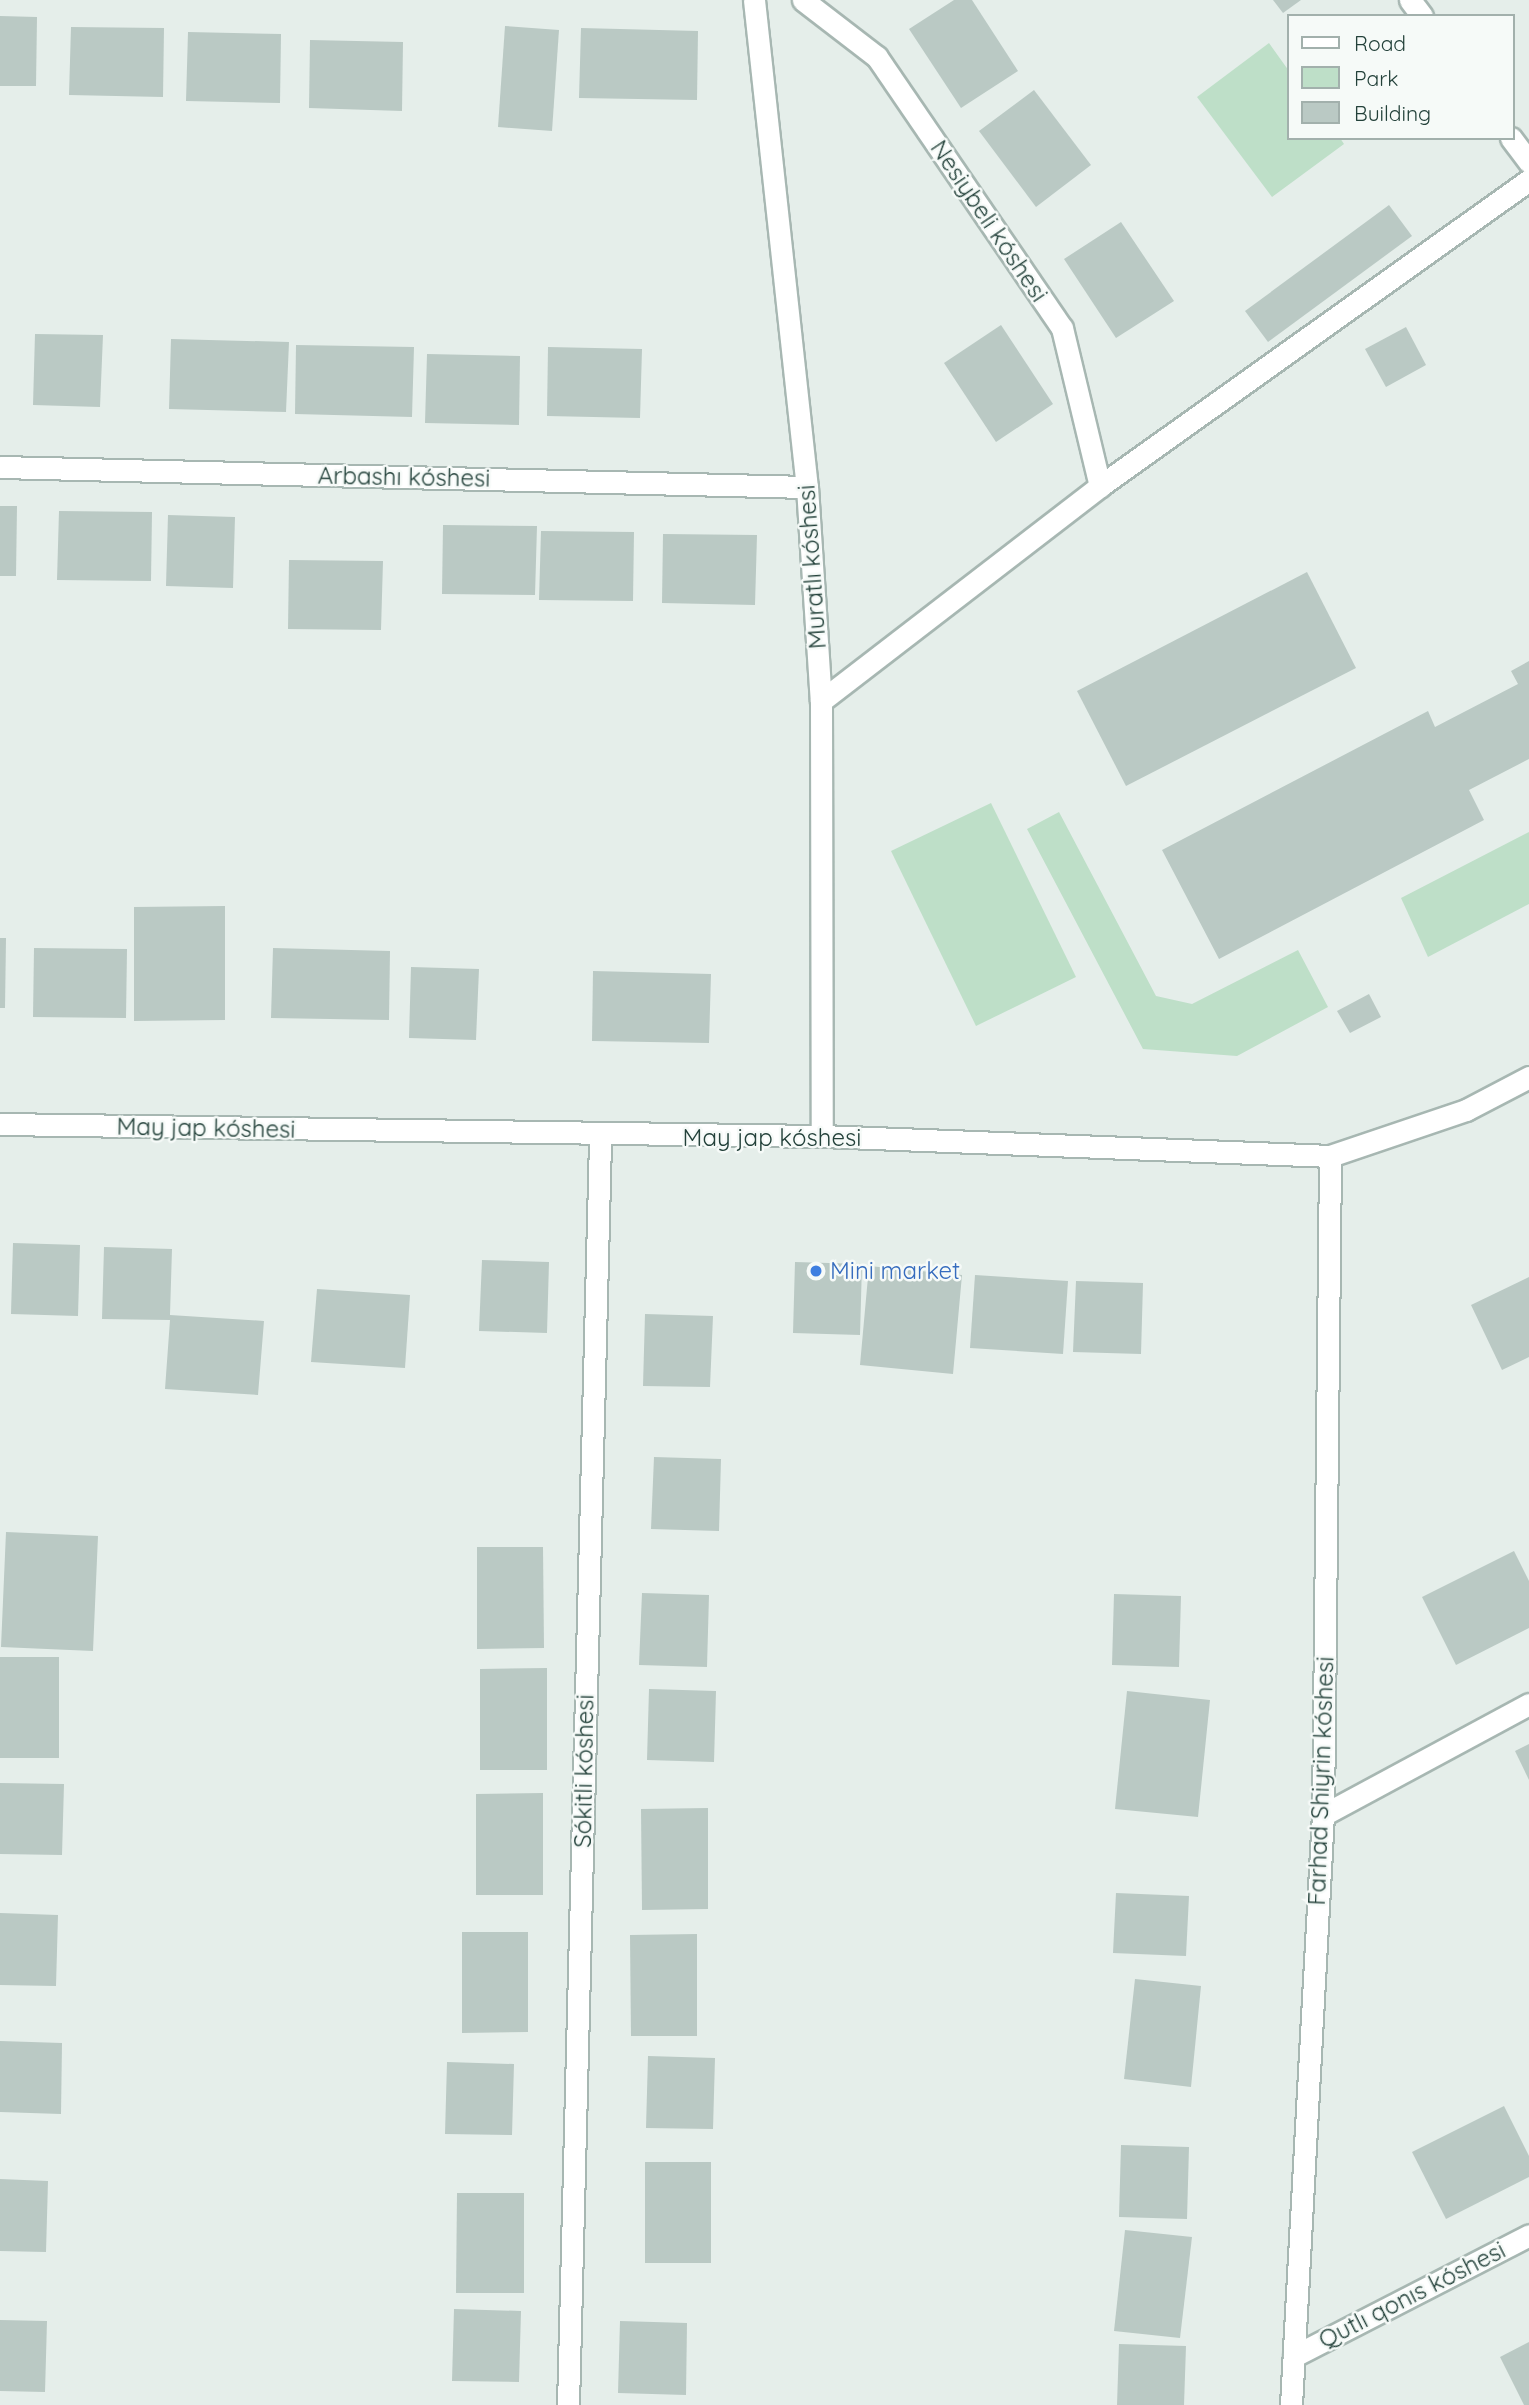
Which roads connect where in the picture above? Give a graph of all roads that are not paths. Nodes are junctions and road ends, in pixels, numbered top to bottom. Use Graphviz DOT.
graph roads {
  1 [pos="754,0"];
  2 [pos="803,0"];
  3 [pos="1512,140"];
  4 [pos="1529,162"];
  5 [pos="1529,180"];
  6 [pos="0,467"];
  7 [pos="1100,486"];
  8 [pos="807,487"];
  9 [pos="821,701"];
  10 [pos="1529,1077"];
  11 [pos="0,1124"];
  12 [pos="822,1136"];
  13 [pos="600,1137"];
  14 [pos="1330,1156"];
  15 [pos="1529,1704"];
  16 [pos="1323,1815"];
  17 [pos="1529,2235"];
  18 [pos="1294,2356"];
  19 [pos="568,2405"];
  20 [pos="1291,2405"];
  1 -- 8 [label="street, Muratlı kóshesi"];
  2 -- 7 [label="street, Nesiybeli kóshesi"];
  3 -- 4 [label="street"];
  5 -- 7 [label="street"];
  6 -- 8 [label="street, Arbashı kóshesi"];
  7 -- 9 [label="street"];
  8 -- 9 [label="street, Muratlı kóshesi"];
  9 -- 12 [label="street, Muratlı kóshesi"];
  10 -- 14 [label="street, May jap kóshesi"];
  11 -- 13 [label="street, May jap kóshesi"];
  12 -- 13 [label="street, May jap kóshesi"];
  12 -- 14 [label="street, May jap kóshesi"];
  13 -- 19 [label="street, Sókitli kóshesi"];
  14 -- 16 [label="street, Farhad Shiyrin kóshesi"];
  15 -- 16 [label="street"];
  16 -- 18 [label="street, Farhad Shiyrin kóshesi"];
  17 -- 18 [label="street, Qutlı qonıs kóshesi"];
  18 -- 20 [label="street, Farhad Shiyrin kóshesi"];
}
